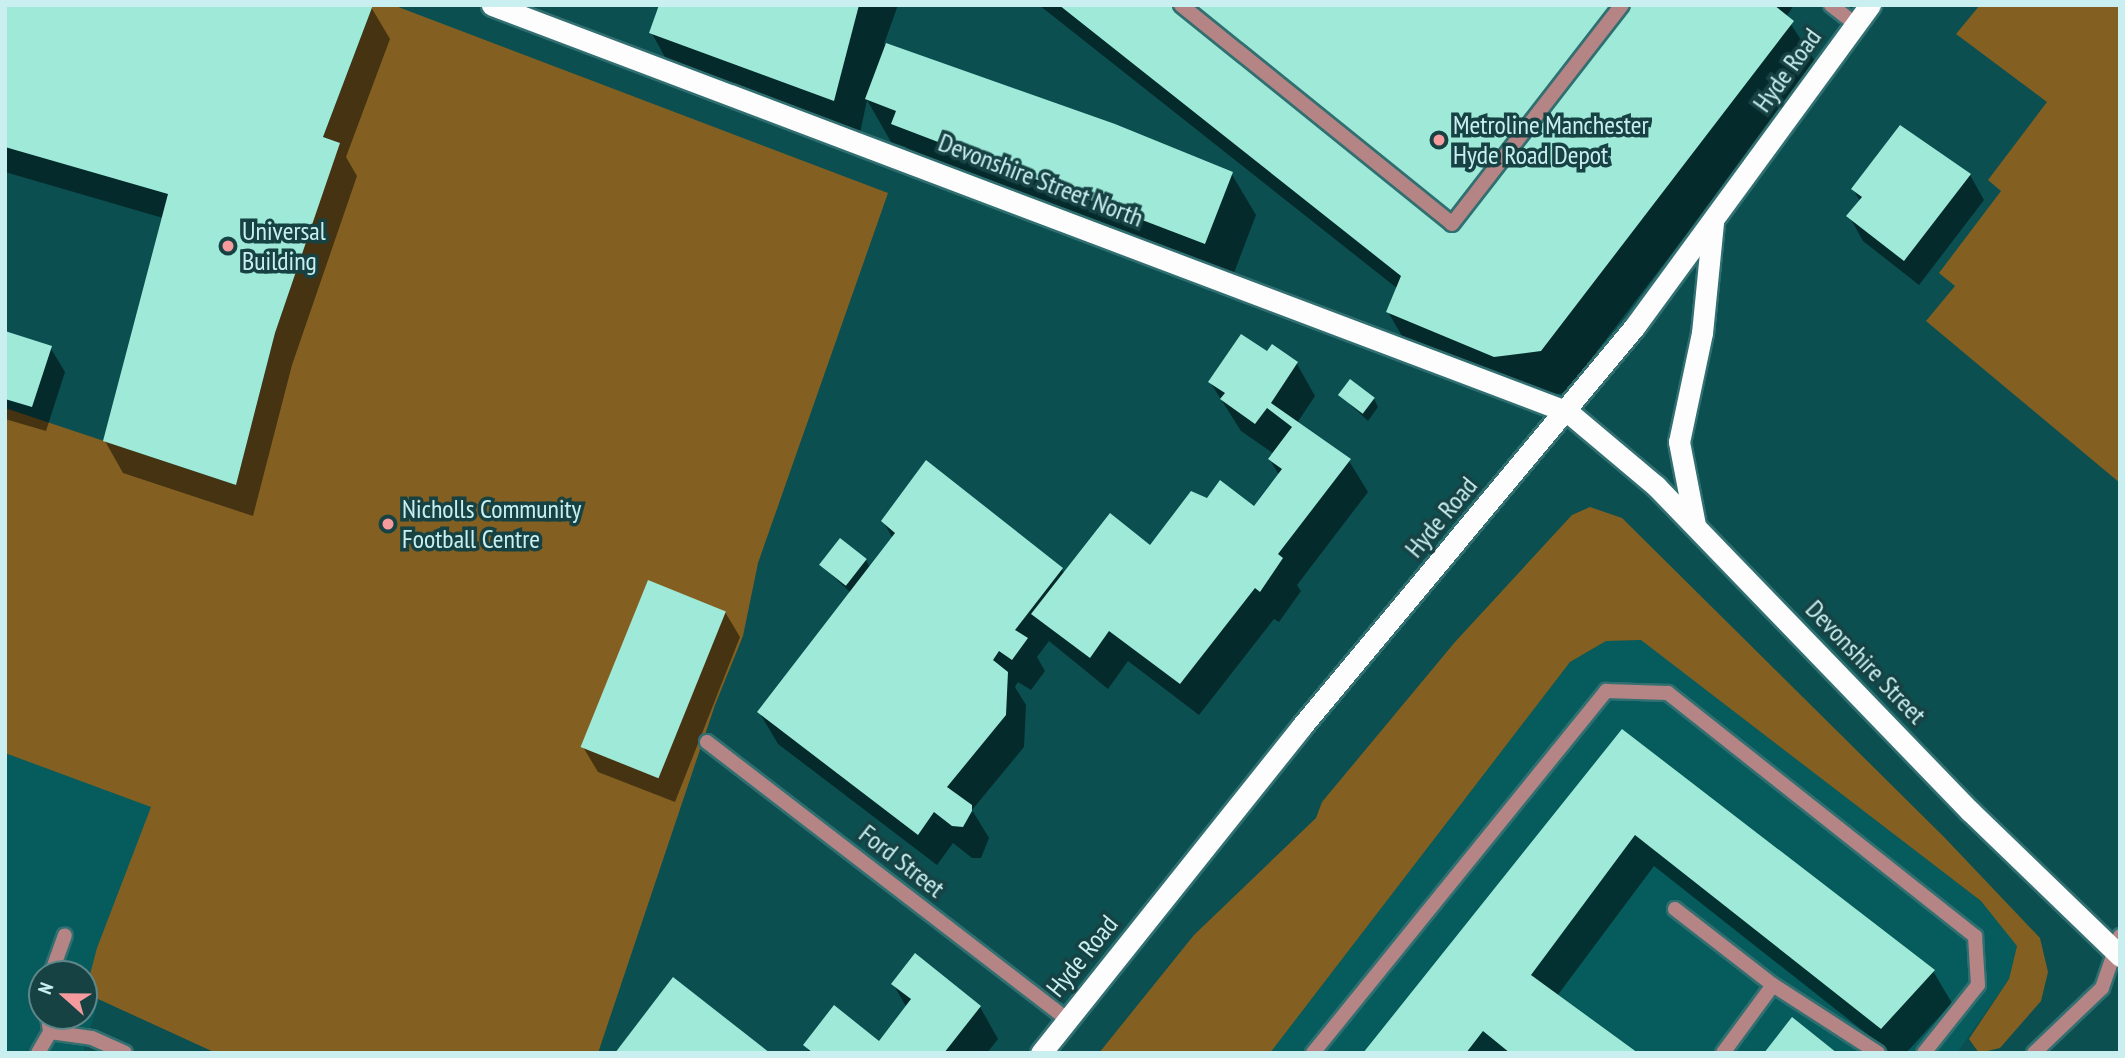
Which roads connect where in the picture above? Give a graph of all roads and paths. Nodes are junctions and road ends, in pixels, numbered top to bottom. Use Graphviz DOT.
graph roads {
  1 [pos="492,5"];
  2 [pos="1181,5"];
  3 [pos="1622,5"];
  4 [pos="1831,5"];
  5 [pos="1870,5"];
  6 [pos="1855,24"];
  7 [pos="1713,220"];
  8 [pos="1568,412"];
  9 [pos="1695,525"];
  10 [pos="707,742"];
  11 [pos="1675,909"];
  12 [pos="65,935"];
  13 [pos="2118,947"];
  14 [pos="56,960"];
  15 [pos="1773,985"];
  16 [pos="1067,1019"];
  17 [pos="50,1032"];
  18 [pos="38,1053"];
  19 [pos="125,1053"];
  20 [pos="1041,1053"];
  21 [pos="1313,1053"];
  22 [pos="1723,1053"];
  23 [pos="1878,1053"];
  24 [pos="1924,1053"];
  25 [pos="2034,1053"];
  1 -- 8 [label="highway, Devonshire Street North"];
  2 -- 3 [label="street"];
  4 -- 6 [label="street"];
  5 -- 6 [label="highway, Hyde Road"];
  6 -- 7 [label="highway, Hyde Road"];
  7 -- 8 [label="highway, Hyde Road"];
  7 -- 9 [label="highway"];
  8 -- 9 [label="highway, Devonshire Street"];
  8 -- 16 [label="highway, Hyde Road"];
  9 -- 13 [label="highway, Devonshire Street"];
  10 -- 16 [label="street, Ford Street"];
  11 -- 15 [label="street"];
  12 -- 14 [label="street"];
  13 -- 25 [label="street"];
  15 -- 22 [label="street"];
  15 -- 23 [label="street"];
  16 -- 20 [label="highway, Hyde Road"];
  17 -- 18 [label="street"];
  17 -- 19 [label="street"];
  21 -- 24 [label="street"];
}
